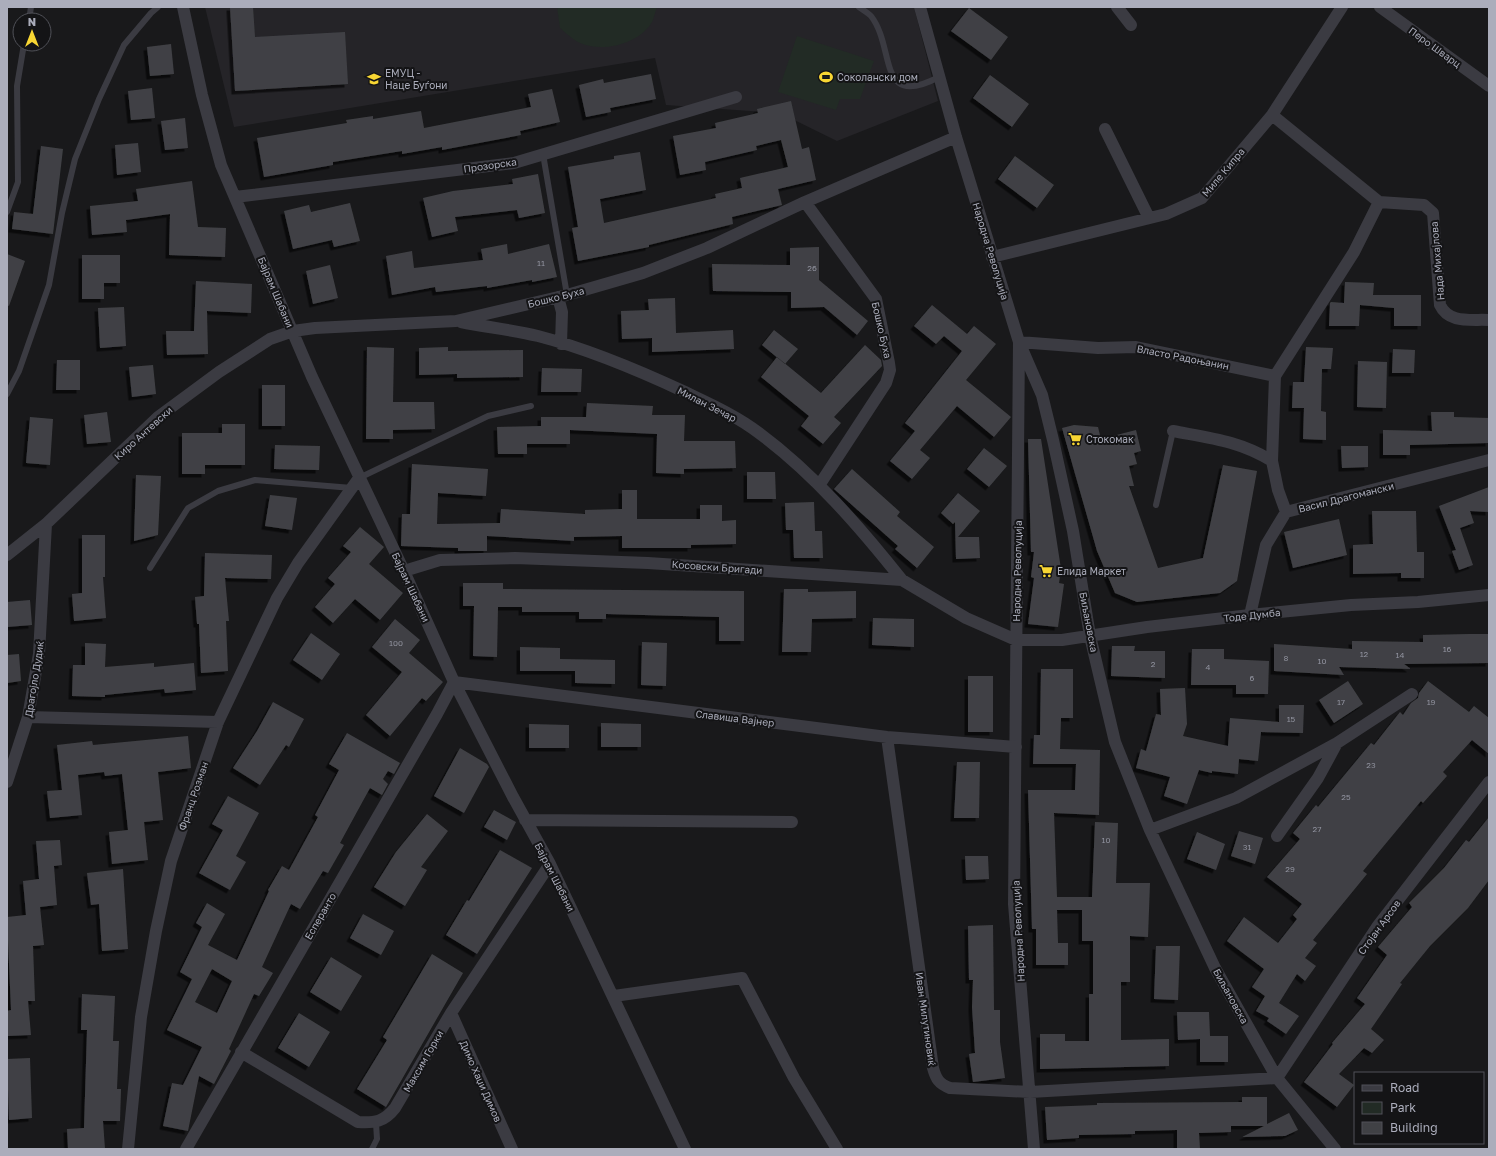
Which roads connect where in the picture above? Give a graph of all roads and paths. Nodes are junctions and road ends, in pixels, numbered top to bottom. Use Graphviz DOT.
graph roads {
  1 [pos="158,7"];
  2 [pos="183,7"];
  3 [pos="859,7"];
  4 [pos="920,7"];
  5 [pos="1117,7"];
  6 [pos="1342,7"];
  7 [pos="1380,7"];
  8 [pos="1131,25"];
  9 [pos="22,52"];
  10 [pos="940,77"];
  11 [pos="1489,86"];
  12 [pos="736,97"];
  13 [pos="1272,115"];
  14 [pos="1105,129"];
  15 [pos="956,137"];
  16 [pos="543,154"];
  17 [pos="235,198"];
  18 [pos="805,202"];
  19 [pos="1380,202"];
  20 [pos="7,212"];
  21 [pos="1149,218"];
  22 [pos="992,257"];
  23 [pos="562,296"];
  24 [pos="1489,320"];
  25 [pos="456,321"];
  26 [pos="293,331"];
  27 [pos="1019,342"];
  28 [pos="561,344"];
  29 [pos="1275,376"];
  30 [pos="7,394"];
  31 [pos="531,406"];
  32 [pos="1173,431"];
  33 [pos="1489,460"];
  34 [pos="1272,461"];
  35 [pos="359,478"];
  36 [pos="820,484"];
  37 [pos="352,488"];
  38 [pos="1156,505"];
  39 [pos="1286,512"];
  40 [pos="46,524"];
  41 [pos="7,555"];
  42 [pos="150,568"];
  43 [pos="404,571"];
  44 [pos="902,580"];
  45 [pos="1489,595"];
  46 [pos="1250,615"];
  47 [pos="1090,636"];
  48 [pos="1016,640"];
  49 [pos="454,682"];
  50 [pos="1412,694"];
  51 [pos="28,717"];
  52 [pos="218,722"];
  53 [pos="887,737"];
  54 [pos="1337,743"];
  55 [pos="1016,747"];
  56 [pos="7,782"];
  57 [pos="1489,782"];
  58 [pos="525,820"];
  59 [pos="792,822"];
  60 [pos="1150,830"];
  61 [pos="1277,836"];
  62 [pos="550,864"];
  63 [pos="614,996"];
  64 [pos="451,1013"];
  65 [pos="241,1052"];
  66 [pos="1277,1078"];
  67 [pos="1030,1092"];
  68 [pos="376,1123"];
  69 [pos="128,1149"];
  70 [pos="186,1149"];
  71 [pos="372,1149"];
  72 [pos="512,1149"];
  73 [pos="685,1149"];
  74 [pos="836,1149"];
  75 [pos="1034,1149"];
  76 [pos="1335,1149"];
  1 -- 30 [label="lane"];
  2 -- 17 [label="street, Бајрам Шабани"];
  3 -- 10 [label="lane"];
  4 -- 10 [label="street, Народна Револуција"];
  5 -- 8 [label="street"];
  6 -- 13 [label="street, Миле Кипра"];
  7 -- 11 [label="street, Перо Шварц"];
  9 -- 20 [label="lane"];
  10 -- 15 [label="street, Народна Револуција"];
  12 -- 16 [label="street, Прозорска"];
  13 -- 19 [label="street"];
  13 -- 21 [label="street, Миле Кипра"];
  14 -- 21 [label="street"];
  15 -- 18 [label="street, Бошко Буха"];
  15 -- 22 [label="street, Народна Револуција"];
  16 -- 17 [label="street, Прозорска"];
  16 -- 23 [label="lane"];
  17 -- 26 [label="street, Бајрам Шабани"];
  18 -- 23 [label="street, Бошко Буха"];
  18 -- 36 [label="street, Бошко Буха"];
  19 -- 24 [label="street, Нада Михајлова"];
  19 -- 29 [label="street"];
  21 -- 22 [label="street, Миле Кипра"];
  22 -- 27 [label="street, Народна Револуција"];
  23 -- 25 [label="street, Бошко Буха"];
  23 -- 28 [label="street"];
  25 -- 26 [label="street, Бошко Буха"];
  25 -- 28 [label="street, Милан Зечар"];
  26 -- 35 [label="street, Бајрам Шабани"];
  26 -- 40 [label="street, Киро Антевски"];
  27 -- 29 [label="street, Власто Радоњанин"];
  27 -- 47 [label="street, Биљановска"];
  27 -- 48 [label="street, Народна Револуција"];
  28 -- 36 [label="street, Милан Зечар"];
  29 -- 34 [label="street"];
  31 -- 35 [label="lane"];
  32 -- 34 [label="street"];
  32 -- 38 [label="lane"];
  33 -- 39 [label="street, Васил Драгомански"];
  34 -- 39 [label="street"];
  35 -- 37 [label="street, Франц Розман"];
  35 -- 43 [label="street, Бајрам Шабани"];
  36 -- 44 [label="street, Милан Зечар"];
  37 -- 42 [label="lane"];
  37 -- 52 [label="street, Франц Розман"];
  39 -- 46 [label="street, Васил Драгомански"];
  40 -- 41 [label="street, Киро Антевски"];
  40 -- 51 [label="street, Драгојло Дудиќ"];
  43 -- 44 [label="street, Косовски Бригади"];
  43 -- 49 [label="street, Бајрам Шабани"];
  44 -- 48 [label="street, Косовски Бригади"];
  45 -- 46 [label="street, Тоде Думба"];
  46 -- 47 [label="street, Тоде Думба"];
  47 -- 48 [label="street, Тоде Думба"];
  47 -- 60 [label="street, Биљановска"];
  48 -- 55 [label="street, Народна Револуција"];
  49 -- 53 [label="street, Славиша Вајнер"];
  49 -- 58 [label="street, Бајрам Шабани"];
  49 -- 65 [label="street, Есперанто"];
  50 -- 54 [label="street"];
  51 -- 52 [label="street"];
  51 -- 56 [label="street, Драгојло Дудиќ"];
  52 -- 69 [label="street, Франц Розман"];
  53 -- 55 [label="street, Славиша Вајнер"];
  53 -- 67 [label="street, Иван Милутиновиќ"];
  54 -- 60 [label="street"];
  54 -- 61 [label="street"];
  55 -- 67 [label="street, Народна Револуција"];
  57 -- 66 [label="street, Стојан Арсов"];
  58 -- 59 [label="street"];
  58 -- 62 [label="street, Бајрам Шабани"];
  60 -- 66 [label="street, Биљановска"];
  62 -- 63 [label="street, Бајрам Шабани"];
  62 -- 64 [label="street, Максим Горки"];
  63 -- 73 [label="street, Бајрам Шабани"];
  63 -- 74 [label="street"];
  64 -- 68 [label="street, Максим Горки"];
  64 -- 72 [label="street, Димо Хаџи Димов"];
  65 -- 68 [label="street"];
  65 -- 70 [label="street, Есперанто"];
  66 -- 67 [label="street, Иван Милутиновиќ"];
  66 -- 76 [label="street, Биљановска"];
  67 -- 75 [label="street, Народна Револуција"];
  68 -- 71 [label="lane"];
}
